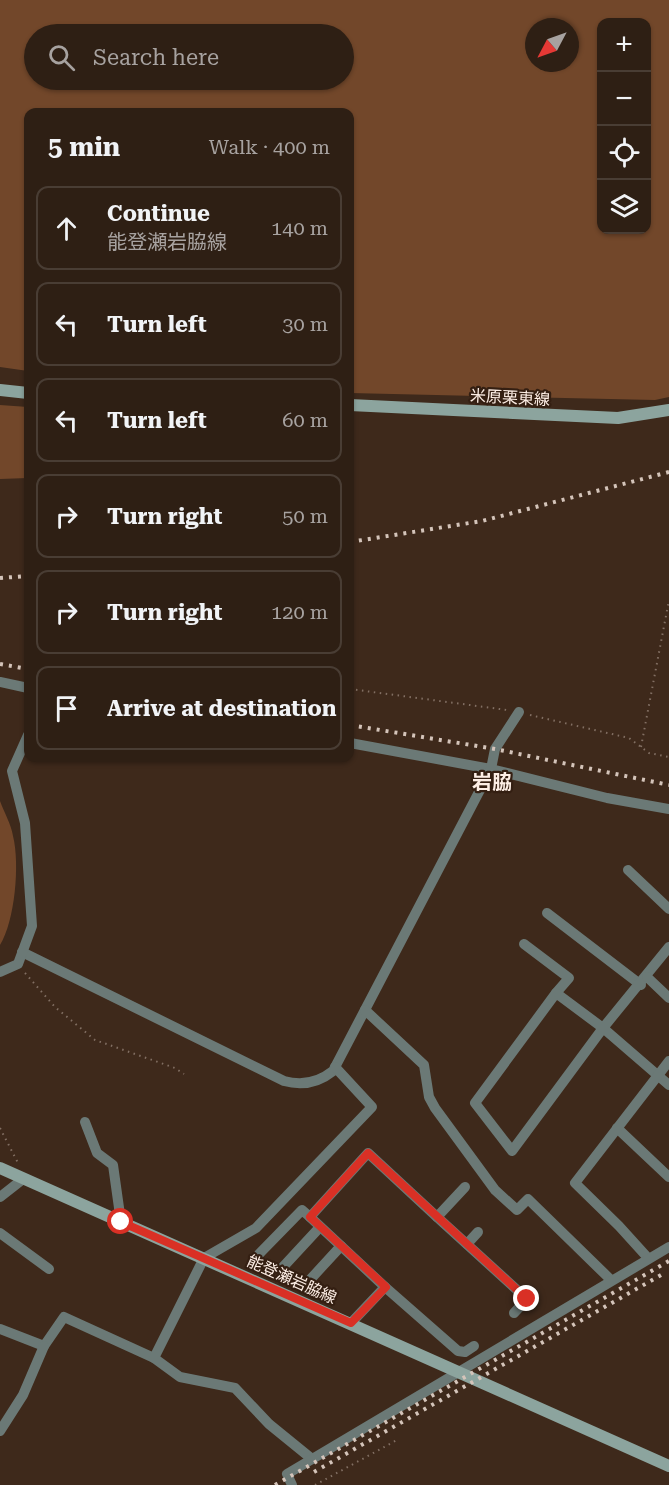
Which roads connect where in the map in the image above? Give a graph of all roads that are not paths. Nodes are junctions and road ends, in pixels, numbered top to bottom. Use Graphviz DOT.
graph roads {
  1 [pos="0,390"];
  2 [pos="24,393"];
  3 [pos="354,405"];
  4 [pos="669,410"];
  5 [pos="0,682"];
  6 [pos="24,687"];
  7 [pos="519,712"];
  8 [pos="24,744"];
  9 [pos="354,744"];
  10 [pos="491,769"];
  11 [pos="665,808"];
  12 [pos="669,816"];
  13 [pos="628,870"];
  14 [pos="669,909"];
  15 [pos="547,913"];
  16 [pos="524,944"];
  17 [pos="669,947"];
  18 [pos="22,952"];
  19 [pos="0,972"];
  20 [pos="644,981"];
  21 [pos="556,993"];
  22 [pos="669,998"];
  23 [pos="365,1010"];
  24 [pos="603,1028"];
  25 [pos="669,1061"];
  26 [pos="335,1067"];
  27 [pos="658,1075"];
  28 [pos="669,1085"];
  29 [pos="85,1122"];
  30 [pos="617,1128"];
  31 [pos="0,1168"];
  32 [pos="669,1177"];
  33 [pos="23,1179"];
  34 [pos="465,1187"];
  35 [pos="0,1197"];
  36 [pos="310,1217"];
  37 [pos="437,1217"];
  38 [pos="121,1222"];
  39 [pos="320,1227"];
  40 [pos="478,1232"];
  41 [pos="0,1233"];
  42 [pos="466,1244"];
  43 [pos="341,1246"];
  44 [pos="669,1247"];
  45 [pos="259,1254"];
  46 [pos="204,1258"];
  47 [pos="648,1258"];
  48 [pos="283,1267"];
  49 [pos="49,1269"];
  50 [pos="611,1280"];
  51 [pos="307,1282"];
  52 [pos="386,1287"];
  53 [pos="514,1313"];
  54 [pos="351,1323"];
  55 [pos="0,1329"];
  56 [pos="44,1346"];
  57 [pos="474,1346"];
  58 [pos="154,1358"];
  59 [pos="461,1372"];
  60 [pos="0,1431"];
  61 [pos="312,1459"];
  62 [pos="669,1466"];
  63 [pos="292,1485"];
  1 -- 2 [label="main road"];
  3 -- 4 [label="main road, 米原栗東線"];
  5 -- 6 [label="street"];
  7 -- 10 [label="street"];
  8 -- 18 [label="street"];
  9 -- 10 [label="street"];
  10 -- 11 [label="street"];
  10 -- 23 [label="street"];
  11 -- 12 [label="street"];
  13 -- 14 [label="street"];
  15 -- 20 [label="street"];
  16 -- 21 [label="street"];
  17 -- 20 [label="street"];
  18 -- 19 [label="street"];
  18 -- 26 [label="street"];
  20 -- 22 [label="street"];
  20 -- 24 [label="street"];
  21 -- 24 [label="street"];
  21 -- 24 [label="street"];
  23 -- 26 [label="street"];
  23 -- 50 [label="street"];
  24 -- 27 [label="street"];
  25 -- 27 [label="street"];
  26 -- 46 [label="street"];
  27 -- 28 [label="street"];
  27 -- 30 [label="street"];
  29 -- 38 [label="street"];
  30 -- 32 [label="street"];
  30 -- 47 [label="street"];
  31 -- 33 [label="main road, 能登瀬岩脇線"];
  33 -- 35 [label="street"];
  33 -- 38 [label="main road, 能登瀬岩脇線"];
  34 -- 37 [label="street"];
  36 -- 37 [label="street"];
  36 -- 39 [label="street"];
  36 -- 45 [label="street"];
  37 -- 42 [label="street"];
  38 -- 46 [label="main road, 能登瀬岩脇線"];
  39 -- 43 [label="street"];
  39 -- 48 [label="street"];
  40 -- 42 [label="street"];
  41 -- 49 [label="street"];
  42 -- 53 [label="street"];
  43 -- 51 [label="street"];
  43 -- 52 [label="street"];
  44 -- 47 [label="street"];
  46 -- 54 [label="main road, 能登瀬岩脇線"];
  46 -- 58 [label="street"];
  47 -- 50 [label="street"];
  50 -- 59 [label="street"];
  52 -- 54 [label="street"];
  52 -- 57 [label="street"];
  54 -- 59 [label="main road, 能登瀬岩脇線"];
  55 -- 56 [label="street"];
  56 -- 58 [label="street"];
  56 -- 60 [label="street"];
  58 -- 61 [label="street"];
  59 -- 61 [label="street"];
  59 -- 62 [label="main road, 能登瀬岩脇線"];
  61 -- 63 [label="street"];
}
